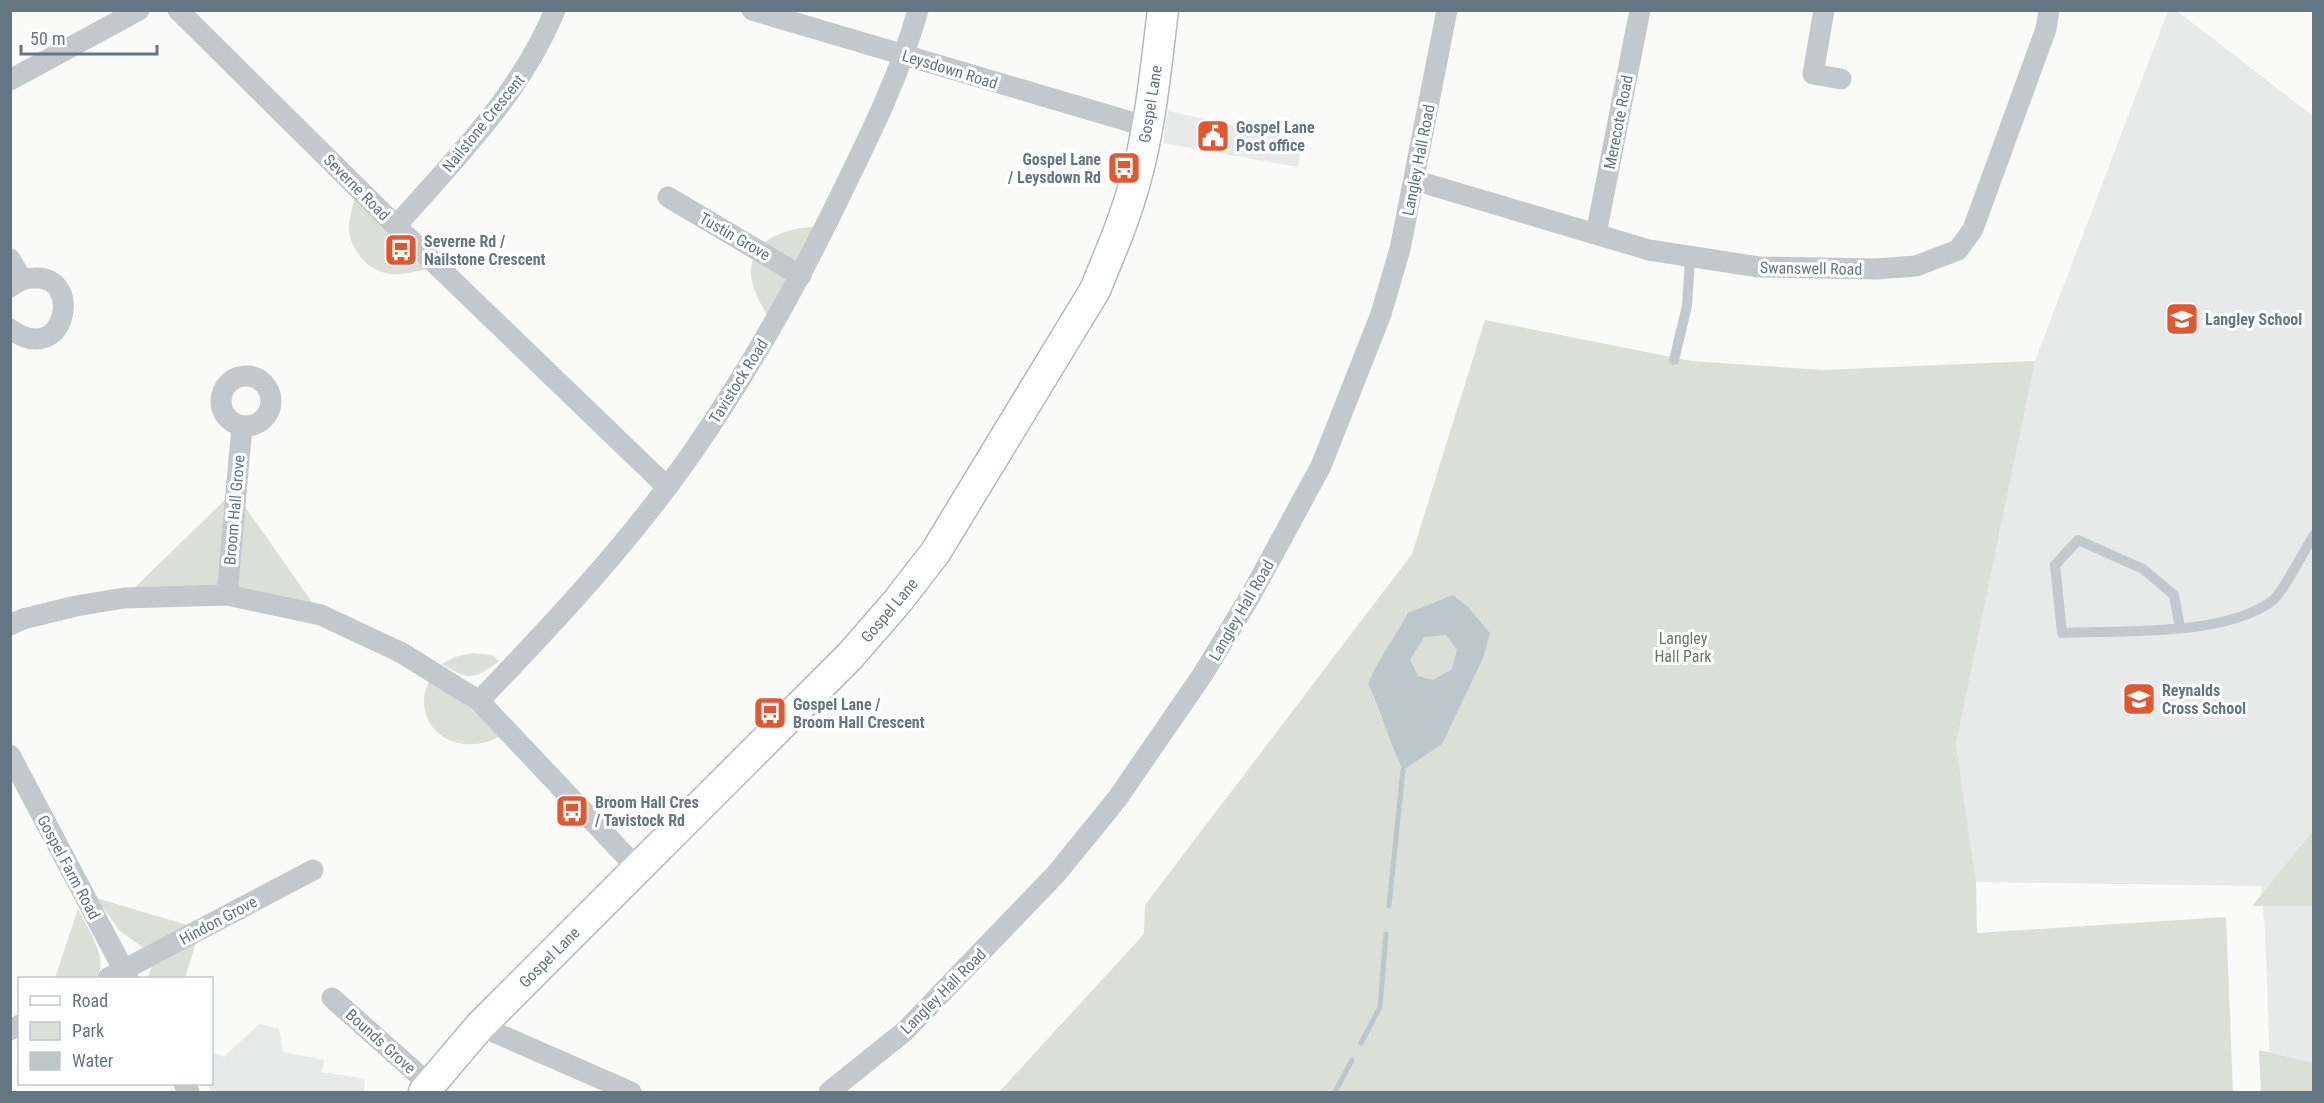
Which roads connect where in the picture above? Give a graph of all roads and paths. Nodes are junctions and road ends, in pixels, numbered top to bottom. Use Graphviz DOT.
graph roads {
  1 [pos="139,10"];
  2 [pos="178,10"];
  3 [pos="555,10"];
  4 [pos="753,10"];
  5 [pos="918,10"];
  6 [pos="1163,10"];
  7 [pos="1447,10"];
  8 [pos="1640,10"];
  9 [pos="1824,10"];
  10 [pos="2049,10"];
  11 [pos="905,56"];
  12 [pos="1841,79"];
  13 [pos="10,80"];
  14 [pos="1148,127"];
  15 [pos="1414,180"];
  16 [pos="668,197"];
  17 [pos="396,226"];
  18 [pos="1596,234"];
  19 [pos="1690,258"];
  20 [pos="10,259"];
  21 [pos="801,276"];
  22 [pos="16,283"];
  23 [pos="10,329"];
  24 [pos="1674,360"];
  25 [pos="242,426"];
  26 [pos="667,488"];
  27 [pos="2313,535"];
  28 [pos="226,595"];
  29 [pos="10,625"];
  30 [pos="2180,628"];
  31 [pos="479,701"];
  32 [pos="10,755"];
  33 [pos="638,869"];
  34 [pos="313,870"];
  35 [pos="120,976"];
  36 [pos="332,998"];
  37 [pos="480,1026"];
  38 [pos="427,1089"];
  39 [pos="836,1090"];
  40 [pos="631,1092"];
  1 -- 13 [label="street"];
  2 -- 17 [label="street, Severne Road"];
  3 -- 17 [label="street, Nailstone Crescent"];
  4 -- 11 [label="street, Leysdown Road"];
  5 -- 11 [label="street, Tavistock Road"];
  6 -- 14 [label="street, Gospel Lane"];
  7 -- 15 [label="street, Langley Hall Road"];
  8 -- 18 [label="street, Merecote Road"];
  9 -- 12 [label="street"];
  10 -- 19 [label="street, Swanswell Road"];
  11 -- 14 [label="street, Leysdown Road"];
  11 -- 21 [label="street, Tavistock Road"];
  14 -- 33 [label="street, Gospel Lane"];
  15 -- 18 [label="street, Swanswell Road"];
  15 -- 39 [label="street, Langley Hall Road"];
  16 -- 21 [label="street, Tustin Grove"];
  17 -- 26 [label="street, Severne Road"];
  18 -- 19 [label="street, Swanswell Road"];
  19 -- 24 [label="lane"];
  20 -- 22 [label="street"];
  21 -- 26 [label="street, Tavistock Road"];
  22 -- 23 [label="street"];
  25 -- 28 [label="street, Broom Hall Grove"];
  26 -- 31 [label="street, Tavistock Road"];
  27 -- 30 [label="lane"];
  28 -- 29 [label="street"];
  28 -- 31 [label="street"];
  30 -- 30 [label="lane"];
  31 -- 33 [label="street"];
  32 -- 35 [label="street, Gospel Farm Road"];
  33 -- 37 [label="street, Gospel Lane"];
  34 -- 35 [label="street, Hindon Grove"];
  36 -- 38 [label="street, Bounds Grove"];
  37 -- 38 [label="street, Gospel Lane"];
  37 -- 40 [label="street"];
}
